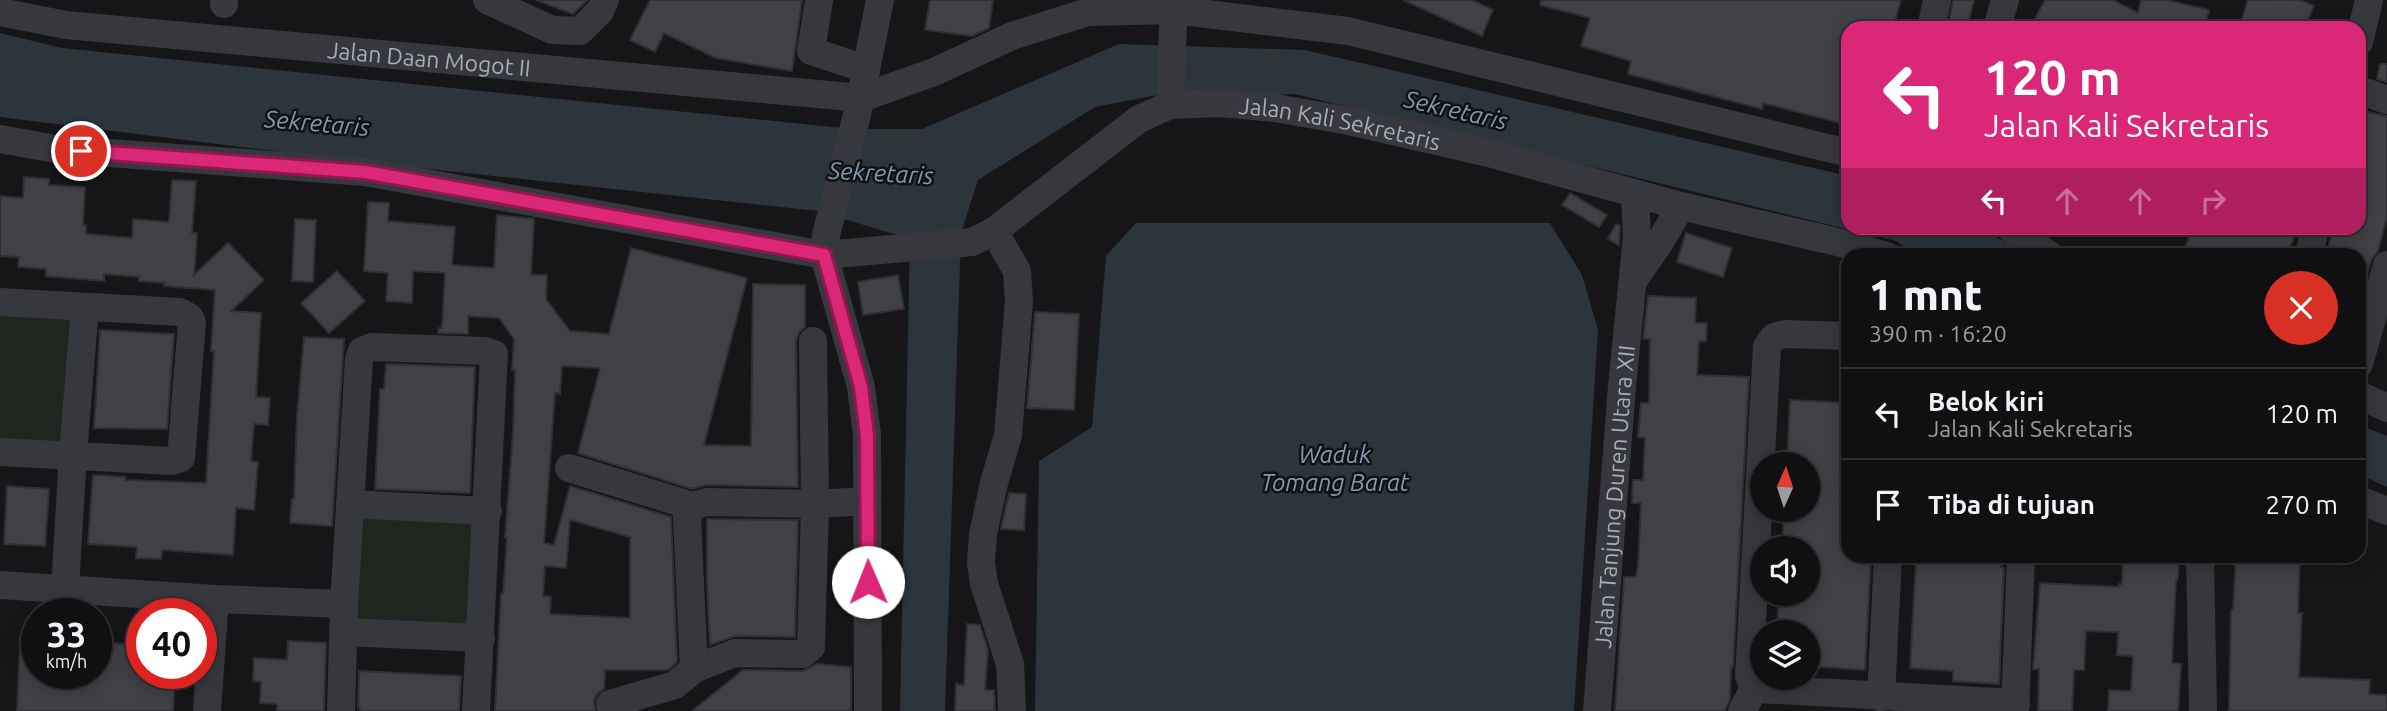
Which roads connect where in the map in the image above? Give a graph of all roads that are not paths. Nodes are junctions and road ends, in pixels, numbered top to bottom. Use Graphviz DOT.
graph roads {
  1 [pos="487,0"];
  2 [pos="605,0"];
  3 [pos="819,0"];
  4 [pos="880,0"];
  5 [pos="1937,0"];
  6 [pos="2005,0"];
  7 [pos="2369,0"];
  8 [pos="0,12"];
  9 [pos="1174,16"];
  10 [pos="1932,21"];
  11 [pos="1999,21"];
  12 [pos="2364,21"];
  13 [pos="866,69"];
  14 [pos="1170,103"];
  15 [pos="859,107"];
  16 [pos="0,139"];
  17 [pos="1841,151"];
  18 [pos="1635,194"];
  19 [pos="1681,206"];
  20 [pos="2020,235"];
  21 [pos="983,236"];
  22 [pos="825,245"];
  23 [pos="1859,248"];
  24 [pos="2039,248"];
  25 [pos="2387,265"];
  26 [pos="1634,281"];
  27 [pos="0,302"];
  28 [pos="85,307"];
  29 [pos="1841,336"];
  30 [pos="2366,340"];
  31 [pos="813,341"];
  32 [pos="2366,398"];
  33 [pos="2387,408"];
  34 [pos="0,452"];
  35 [pos="73,454"];
  36 [pos="569,468"];
  37 [pos="867,501"];
  38 [pos="2366,503"];
  39 [pos="350,504"];
  40 [pos="815,504"];
  41 [pos="692,506"];
  42 [pos="488,511"];
  43 [pos="2387,511"];
  44 [pos="1888,563"];
  45 [pos="2021,563"];
  46 [pos="2200,563"];
  47 [pos="0,584"];
  48 [pos="65,588"];
  49 [pos="201,598"];
  50 [pos="217,599"];
  51 [pos="344,604"];
  52 [pos="344,632"];
  53 [pos="481,639"];
  54 [pos="694,669"];
  55 [pos="209,689"];
  56 [pos="1749,694"];
  57 [pos="1881,697"];
  58 [pos="610,704"];
  59 [pos="2016,707"];
  60 [pos="207,711"];
  61 [pos="341,711"];
  62 [pos="476,711"];
  63 [pos="868,711"];
  64 [pos="1012,711"];
  65 [pos="1597,711"];
  66 [pos="2203,711"];
  1 -- 2 [label="street"];
  3 -- 13 [label="street"];
  4 -- 13 [label="street"];
  5 -- 10 [label="street"];
  6 -- 11 [label="street"];
  7 -- 12 [label="street"];
  8 -- 15 [label="street, Jalan Daan Mogot II"];
  9 -- 14 [label="street"];
  9 -- 15 [label="street"];
  9 -- 17 [label="street"];
  13 -- 15 [label="street"];
  14 -- 18 [label="street, Jalan Kali Sekretaris"];
  14 -- 21 [label="street, Jalan Kali Sekretaris"];
  15 -- 22 [label="street"];
  16 -- 22 [label="street"];
  18 -- 19 [label="street, Jalan Kali Sekretaris"];
  18 -- 26 [label="street, Jalan Tanjung Duren Utara XII"];
  19 -- 23 [label="street, Jalan Kali Sekretaris"];
  19 -- 26 [label="street, Jalan Tanjung Duren Utara XII"];
  20 -- 24 [label="street"];
  21 -- 22 [label="street"];
  21 -- 64 [label="street"];
  22 -- 37 [label="street"];
  25 -- 30 [label="street"];
  26 -- 65 [label="street, Jalan Tanjung Duren Utara XII"];
  27 -- 28 [label="street"];
  28 -- 35 [label="street"];
  28 -- 35 [label="street"];
  29 -- 56 [label="street"];
  31 -- 40 [label="street"];
  32 -- 33 [label="street"];
  34 -- 35 [label="street"];
  35 -- 48 [label="street"];
  36 -- 41 [label="street"];
  37 -- 40 [label="street"];
  37 -- 63 [label="street"];
  38 -- 43 [label="street"];
  39 -- 42 [label="street"];
  39 -- 42 [label="street"];
  39 -- 51 [label="street"];
  40 -- 41 [label="street"];
  40 -- 54 [label="street"];
  41 -- 54 [label="street"];
  42 -- 53 [label="street"];
  44 -- 57 [label="street"];
  45 -- 59 [label="street"];
  46 -- 66 [label="street"];
  47 -- 48 [label="street"];
  48 -- 49 [label="street"];
  50 -- 51 [label="street"];
  51 -- 52 [label="street"];
  52 -- 53 [label="street"];
  52 -- 61 [label="street"];
  53 -- 62 [label="street"];
  54 -- 58 [label="street"];
  55 -- 60 [label="street"];
  56 -- 57 [label="street"];
  57 -- 59 [label="street"];
}
